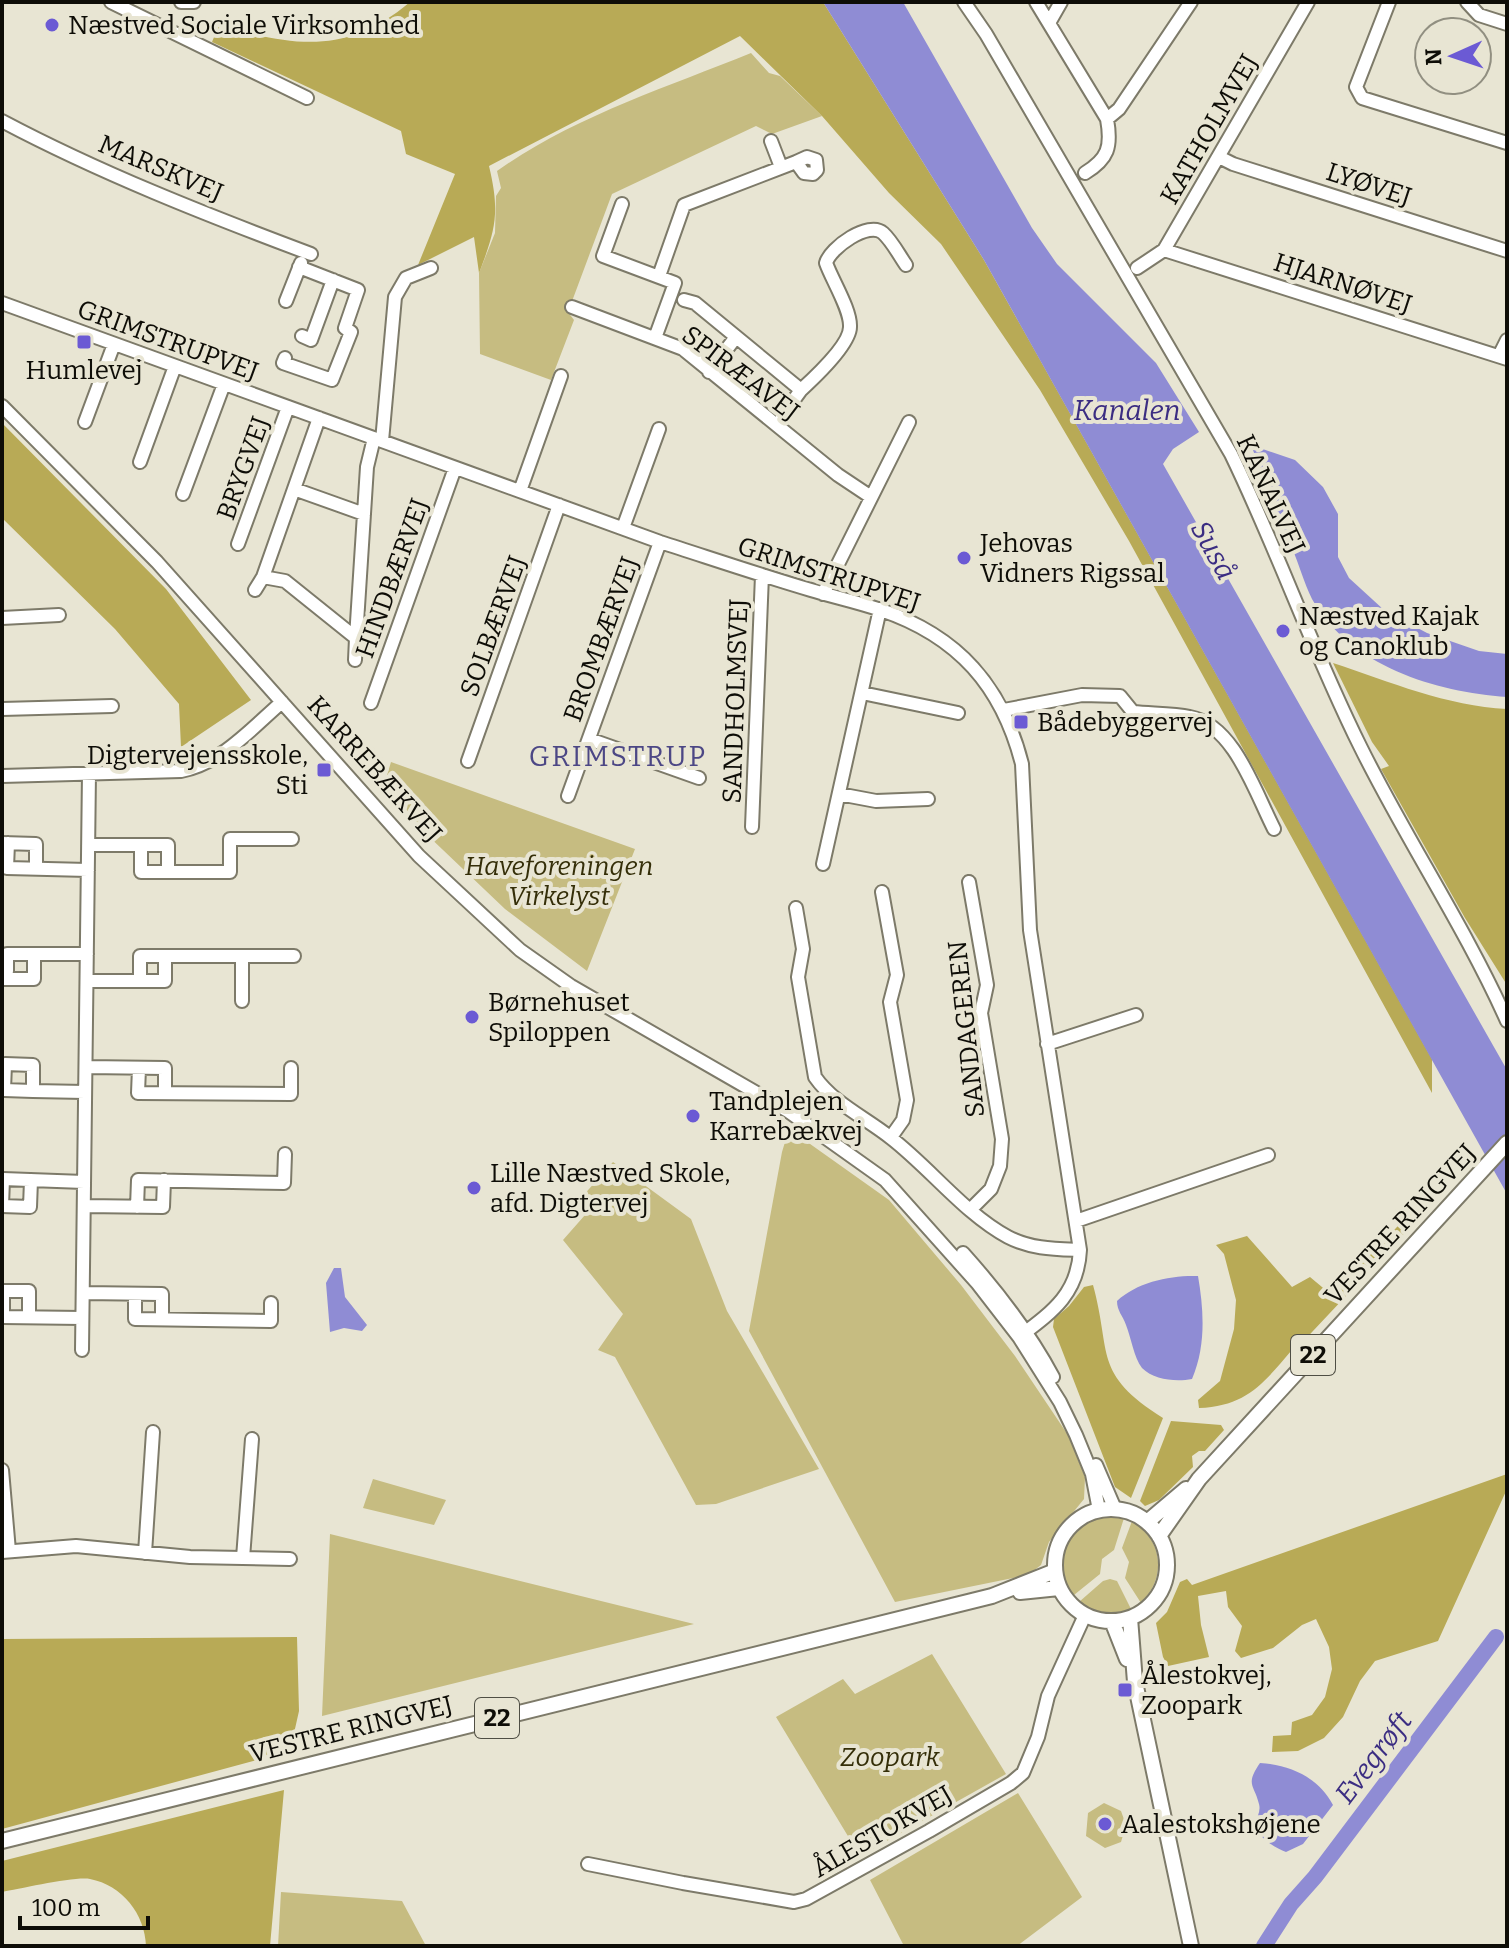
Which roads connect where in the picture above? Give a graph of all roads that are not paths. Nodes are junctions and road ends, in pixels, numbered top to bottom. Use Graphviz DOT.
graph roads {
  1 [pos="111,2"];
  2 [pos="181,2"];
  3 [pos="194,2"];
  4 [pos="964,2"];
  5 [pos="1036,2"];
  6 [pos="1061,2"];
  7 [pos="1191,2"];
  8 [pos="1308,2"];
  9 [pos="1389,2"];
  10 [pos="1467,2"];
  11 [pos="1049,23"];
  12 [pos="1507,24"];
  13 [pos="307,98"];
  14 [pos="1107,119"];
  15 [pos="2,121"];
  16 [pos="771,141"];
  17 [pos="1507,143"];
  18 [pos="1219,157"];
  19 [pos="796,162"];
  20 [pos="781,167"];
  21 [pos="1085,173"];
  22 [pos="622,204"];
  23 [pos="1164,250"];
  24 [pos="1507,251"];
  25 [pos="906,265"];
  26 [pos="299,267"];
  27 [pos="431,268"];
  28 [pos="1137,268"];
  29 [pos="659,276"];
  30 [pos="333,280"];
  31 [pos="684,300"];
  32 [pos="286,301"];
  33 [pos="2,303"];
  34 [pos="572,307"];
  35 [pos="302,336"];
  36 [pos="736,337"];
  37 [pos="655,338"];
  38 [pos="1507,340"];
  39 [pos="114,344"];
  40 [pos="1503,357"];
  41 [pos="285,358"];
  42 [pos="175,366"];
  43 [pos="709,372"];
  44 [pos="561,376"];
  45 [pos="224,384"];
  46 [pos="801,390"];
  47 [pos="2,406"];
  48 [pos="288,407"];
  49 [pos="782,416"];
  50 [pos="319,418"];
  51 [pos="85,422"];
  52 [pos="909,422"];
  53 [pos="659,429"];
  54 [pos="378,439"];
  55 [pos="140,462"];
  56 [pos="455,468"];
  57 [pos="294,489"];
  58 [pos="520,491"];
  59 [pos="183,494"];
  60 [pos="871,497"];
  61 [pos="559,505"];
  62 [pos="364,514"];
  63 [pos="623,528"];
  64 [pos="660,542"];
  65 [pos="238,544"];
  66 [pos="762,575"];
  67 [pos="263,577"];
  68 [pos="255,590"];
  69 [pos="823,594"];
  70 [pos="880,609"];
  71 [pos="59,615"];
  72 [pos="2,618"];
  73 [pos="356,638"];
  74 [pos="355,660"];
  75 [pos="862,693"];
  76 [pos="282,702"];
  77 [pos="371,703"];
  78 [pos="112,706"];
  79 [pos="2,709"];
  80 [pos="1004,710"];
  81 [pos="958,713"];
  82 [pos="589,739"];
  83 [pos="468,761"];
  84 [pos="89,773"];
  85 [pos="2,776"];
  86 [pos="699,778"];
  87 [pos="839,794"];
  88 [pos="568,796"];
  89 [pos="928,799"];
  90 [pos="752,827"];
  91 [pos="1274,829"];
  92 [pos="292,839"];
  93 [pos="5,843"];
  94 [pos="88,845"];
  95 [pos="141,845"];
  96 [pos="823,864"];
  97 [pos="36,869"];
  98 [pos="88,870"];
  99 [pos="168,872"];
  100 [pos="969,882"];
  101 [pos="882,892"];
  102 [pos="796,908"];
  103 [pos="34,954"];
  104 [pos="87,954"];
  105 [pos="165,956"];
  106 [pos="242,956"];
  107 [pos="294,956"];
  108 [pos="87,981"];
  109 [pos="140,981"];
  110 [pos="242,1001"];
  111 [pos="1136,1015"];
  112 [pos="1507,1021"];
  113 [pos="1047,1044"];
  114 [pos="86,1067"];
  115 [pos="139,1068"];
  116 [pos="291,1068"];
  117 [pos="33,1091"];
  118 [pos="85,1092"];
  119 [pos="165,1093"];
  120 [pos="891,1137"];
  121 [pos="1507,1143"];
  122 [pos="285,1154"];
  123 [pos="1268,1155"];
  124 [pos="31,1180"];
  125 [pos="164,1180"];
  126 [pos="885,1180"];
  127 [pos="84,1182"];
  128 [pos="84,1206"];
  129 [pos="137,1207"];
  130 [pos="970,1210"];
  131 [pos="1076,1221"];
  132 [pos="1080,1250"];
  133 [pos="83,1293"];
  134 [pos="135,1294"];
  135 [pos="271,1303"];
  136 [pos="29,1317"];
  137 [pos="82,1318"];
  138 [pos="162,1319"];
  139 [pos="1023,1334"];
  140 [pos="82,1350"];
  141 [pos="153,1432"];
  142 [pos="252,1439"];
  143 [pos="2,1470"];
  144 [pos="1199,1479"];
  145 [pos="1115,1509"];
  146 [pos="1099,1510"];
  147 [pos="1147,1522"];
  148 [pos="1159,1536"];
  149 [pos="6,1552"];
  150 [pos="145,1553"];
  151 [pos="243,1558"];
  152 [pos="290,1559"];
  153 [pos="1055,1571"];
  154 [pos="1059,1588"];
  155 [pos="992,1596"];
  156 [pos="1085,1615"];
  157 [pos="1130,1618"];
  158 [pos="1112,1621"];
  159 [pos="1135,1682"];
  160 [pos="2,1841"];
  161 [pos="588,1864"];
  162 [pos="1191,1946"];
  1 -- 13 [label="street"];
  2 -- 3 [label="street"];
  4 -- 112 [label="street, KANALVEJ"];
  5 -- 11 [label="street"];
  6 -- 11 [label="street"];
  7 -- 14 [label="street"];
  8 -- 18 [label="street, KATHOLMVEJ"];
  9 -- 17 [label="street"];
  10 -- 12 [label="street"];
  11 -- 14 [label="street"];
  14 -- 21 [label="street"];
  15 -- 26 [label="street, MARSKVEJ"];
  16 -- 20 [label="street"];
  18 -- 23 [label="street, KATHOLMVEJ"];
  18 -- 24 [label="street, LYØVEJ"];
  19 -- 20 [label="street"];
  20 -- 29 [label="street"];
  22 -- 29 [label="street"];
  23 -- 28 [label="street, KATHOLMVEJ"];
  23 -- 40 [label="street, HJARNØVEJ"];
  25 -- 46 [label="street"];
  26 -- 30 [label="street"];
  26 -- 32 [label="street, MARSKVEJ"];
  27 -- 54 [label="street"];
  29 -- 37 [label="street"];
  30 -- 35 [label="street"];
  30 -- 41 [label="street"];
  31 -- 36 [label="street"];
  33 -- 39 [label="street, GRIMSTRUPVEJ"];
  34 -- 37 [label="street, SPIRÆAVEJ"];
  36 -- 43 [label="street"];
  36 -- 46 [label="street"];
  37 -- 43 [label="street, SPIRÆAVEJ"];
  38 -- 40 [label="street"];
  39 -- 42 [label="street, GRIMSTRUPVEJ"];
  39 -- 51 [label="street"];
  42 -- 45 [label="street, GRIMSTRUPVEJ"];
  42 -- 55 [label="street"];
  43 -- 60 [label="street, SPIRÆAVEJ"];
  44 -- 58 [label="street"];
  45 -- 48 [label="street, GRIMSTRUPVEJ"];
  45 -- 59 [label="street"];
  46 -- 49 [label="street"];
  47 -- 76 [label="street, KARREBÆKVEJ"];
  48 -- 50 [label="street, GRIMSTRUPVEJ"];
  48 -- 65 [label="street, BRYGVEJ"];
  50 -- 54 [label="street, GRIMSTRUPVEJ"];
  50 -- 57 [label="street"];
  52 -- 60 [label="street"];
  53 -- 63 [label="street"];
  54 -- 56 [label="street, GRIMSTRUPVEJ"];
  54 -- 62 [label="street"];
  56 -- 58 [label="street, GRIMSTRUPVEJ"];
  56 -- 77 [label="street, HINDBÆRVEJ"];
  57 -- 62 [label="street"];
  57 -- 67 [label="street"];
  58 -- 61 [label="street, GRIMSTRUPVEJ"];
  60 -- 69 [label="street"];
  61 -- 63 [label="street, GRIMSTRUPVEJ"];
  61 -- 83 [label="street, SOLBÆRVEJ"];
  62 -- 73 [label="street"];
  63 -- 64 [label="street, GRIMSTRUPVEJ"];
  64 -- 66 [label="street, GRIMSTRUPVEJ"];
  64 -- 82 [label="street, BROMBÆRVEJ"];
  66 -- 69 [label="street, GRIMSTRUPVEJ"];
  66 -- 90 [label="street, SANDHOLMSVEJ"];
  67 -- 68 [label="street"];
  67 -- 73 [label="street"];
  69 -- 70 [label="street, GRIMSTRUPVEJ"];
  70 -- 75 [label="street"];
  70 -- 80 [label="street, GRIMSTRUPVEJ"];
  71 -- 72 [label="street"];
  73 -- 74 [label="street"];
  75 -- 81 [label="street"];
  75 -- 87 [label="street"];
  76 -- 84 [label="street"];
  76 -- 126 [label="street, KARREBÆKVEJ"];
  78 -- 79 [label="street"];
  80 -- 91 [label="street"];
  80 -- 113 [label="street, GRIMSTRUPVEJ"];
  82 -- 86 [label="street"];
  82 -- 88 [label="street, BROMBÆRVEJ"];
  84 -- 85 [label="street"];
  84 -- 94 [label="street"];
  87 -- 89 [label="street"];
  87 -- 96 [label="street"];
  92 -- 99 [label="street"];
  93 -- 97 [label="street"];
  93 -- 97 [label="street"];
  94 -- 95 [label="street"];
  94 -- 98 [label="street"];
  95 -- 99 [label="street"];
  95 -- 99 [label="street"];
  97 -- 98 [label="street"];
  98 -- 104 [label="street"];
  100 -- 130 [label="street, SANDAGEREN"];
  101 -- 120 [label="street"];
  102 -- 120 [label="street"];
  103 -- 104 [label="street"];
  104 -- 108 [label="street"];
  105 -- 106 [label="street"];
  105 -- 109 [label="street"];
  105 -- 109 [label="street"];
  106 -- 107 [label="street"];
  106 -- 110 [label="street"];
  108 -- 109 [label="street"];
  108 -- 114 [label="street"];
  111 -- 113 [label="street"];
  113 -- 131 [label="street, GRIMSTRUPVEJ"];
  114 -- 115 [label="street"];
  114 -- 118 [label="street"];
  115 -- 119 [label="street"];
  115 -- 119 [label="street"];
  116 -- 119 [label="street"];
  117 -- 118 [label="street"];
  118 -- 127 [label="street"];
  120 -- 130 [label="street"];
  121 -- 144 [label="main road, VESTRE RINGVEJ / 22"];
  122 -- 125 [label="street"];
  123 -- 131 [label="street"];
  124 -- 127 [label="street"];
  125 -- 129 [label="street"];
  125 -- 129 [label="street"];
  126 -- 139 [label="street, KARREBÆKVEJ"];
  126 -- 139 [label="street, KARREBÆKVEJ"];
  127 -- 128 [label="street"];
  128 -- 129 [label="street"];
  128 -- 133 [label="street"];
  130 -- 132 [label="street"];
  131 -- 132 [label="street, GRIMSTRUPVEJ"];
  132 -- 139 [label="street, GRIMSTRUPVEJ"];
  133 -- 134 [label="street"];
  133 -- 137 [label="street"];
  134 -- 138 [label="street"];
  134 -- 138 [label="street"];
  135 -- 138 [label="street"];
  136 -- 137 [label="street"];
  137 -- 140 [label="street"];
  139 -- 145 [label="street, KARREBÆKVEJ"];
  139 -- 146 [label="street, KARREBÆKVEJ"];
  141 -- 150 [label="street"];
  142 -- 151 [label="street"];
  143 -- 149 [label="street"];
  144 -- 147 [label="main road, VESTRE RINGVEJ / 22"];
  144 -- 148 [label="main road, VESTRE RINGVEJ / 22"];
  145 -- 146 [label="main road"];
  145 -- 147 [label="main road"];
  146 -- 153 [label="main road"];
  147 -- 148 [label="main road"];
  148 -- 157 [label="main road"];
  149 -- 150 [label="street"];
  150 -- 151 [label="street"];
  151 -- 152 [label="street"];
  153 -- 154 [label="main road"];
  153 -- 155 [label="main road, VESTRE RINGVEJ / 22"];
  154 -- 155 [label="main road, VESTRE RINGVEJ / 22"];
  154 -- 156 [label="main road"];
  155 -- 160 [label="main road, VESTRE RINGVEJ / 22"];
  156 -- 158 [label="main road"];
  156 -- 161 [label="street, ÅLESTOKVEJ"];
  157 -- 158 [label="main road"];
  157 -- 159 [label="main road"];
  158 -- 159 [label="main road"];
  159 -- 162 [label="main road"];
}
